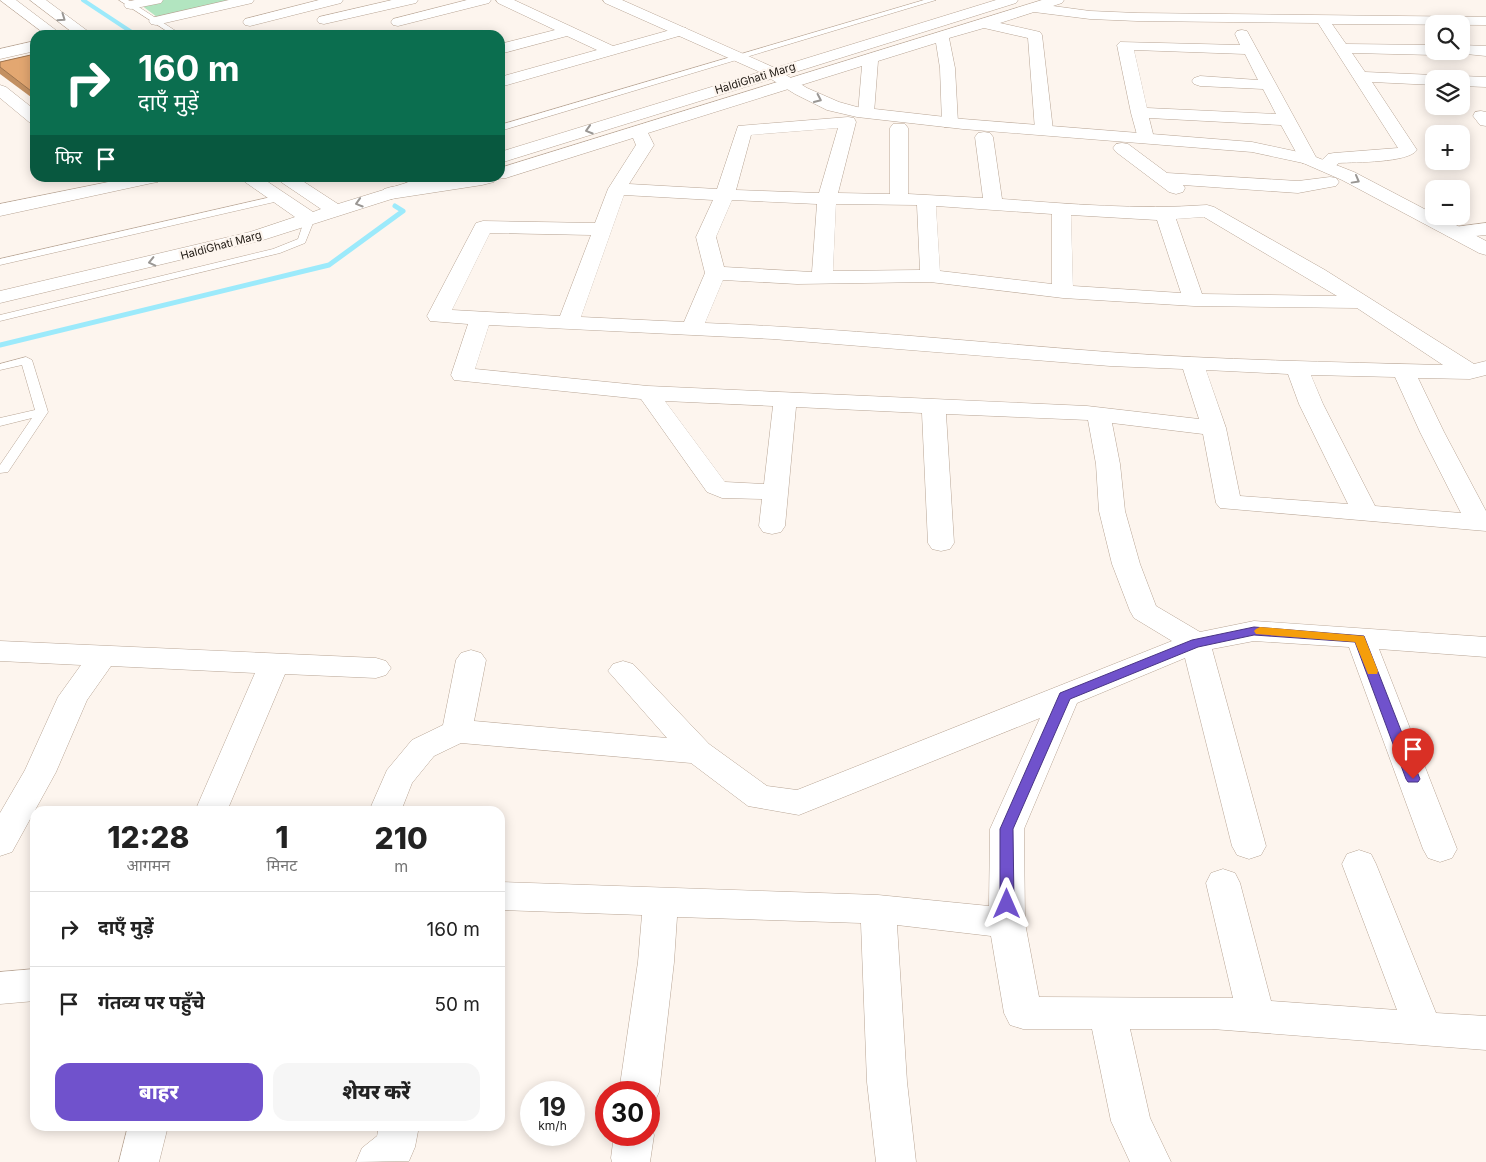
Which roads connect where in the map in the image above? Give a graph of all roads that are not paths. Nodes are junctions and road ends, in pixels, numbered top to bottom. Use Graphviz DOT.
graph roads {
  1 [pos="7,0"];
  2 [pos="37,0"];
  3 [pos="156,0"];
  4 [pos="247,0"];
  5 [pos="336,0"];
  6 [pos="411,0"];
  7 [pos="484,0"];
  8 [pos="504,0"];
  9 [pos="610,0"];
  10 [pos="932,0"];
  11 [pos="974,0"];
  12 [pos="1057,0"];
  13 [pos="1007,1"];
  14 [pos="127,3"];
  15 [pos="224,5"];
  16 [pos="1447,5"];
  17 [pos="1304,6"];
  18 [pos="1033,7"];
  19 [pos="303,8"];
  20 [pos="372,9"];
  21 [pos="1457,15"];
  22 [pos="956,17"];
  23 [pos="1232,18"];
  24 [pos="1318,19"];
  25 [pos="324,20"];
  26 [pos="1425,20"];
  27 [pos="156,21"];
  28 [pos="1470,21"];
  29 [pos="1486,21"];
  30 [pos="398,22"];
  31 [pos="984,23"];
  32 [pos="48,30"];
  33 [pos="77,30"];
  34 [pos="170,30"];
  35 [pos="343,30"];
  36 [pos="412,30"];
  37 [pos="568,31"];
  38 [pos="681,31"];
  39 [pos="941,36"];
  40 [pos="30,47"];
  41 [pos="505,48"];
  42 [pos="1341,48"];
  43 [pos="1251,50"];
  44 [pos="1425,50"];
  45 [pos="1470,50"];
  46 [pos="612,51"];
  47 [pos="1486,51"];
  48 [pos="0,54"];
  49 [pos="871,58"];
  50 [pos="757,73"];
  51 [pos="1360,77"];
  52 [pos="1425,80"];
  53 [pos="505,81"];
  54 [pos="1200,81"];
  55 [pos="1470,81"];
  56 [pos="1486,82"];
  57 [pos="790,84"];
  58 [pos="1270,85"];
  59 [pos="0,90"];
  60 [pos="866,113"];
  61 [pos="30,114"];
  62 [pos="1140,114"];
  63 [pos="1486,116"];
  64 [pos="1288,120"];
  65 [pos="1486,121"];
  66 [pos="848,122"];
  67 [pos="950,123"];
  68 [pos="505,127"];
  69 [pos="899,128"];
  70 [pos="1044,130"];
  71 [pos="984,137"];
  72 [pos="642,138"];
  73 [pos="1145,138"];
  74 [pos="505,143"];
  75 [pos="1122,148"];
  76 [pos="505,156"];
  77 [pos="1308,159"];
  78 [pos="505,173"];
  79 [pos="1328,174"];
  80 [pos="1162,178"];
  81 [pos="111,182"];
  82 [pos="257,182"];
  83 [pos="293,182"];
  84 [pos="438,182"];
  85 [pos="400,183"];
  86 [pos="617,189"];
  87 [pos="725,194"];
  88 [pos="827,198"];
  89 [pos="899,199"];
  90 [pos="926,200"];
  91 [pos="286,203"];
  92 [pos="4,204"];
  93 [pos="994,204"];
  94 [pos="326,205"];
  95 [pos="1061,208"];
  96 [pos="1207,211"];
  97 [pos="1165,214"];
  98 [pos="310,218"];
  99 [pos="602,229"];
  100 [pos="1486,229"];
  101 [pos="1454,232"];
  102 [pos="1486,249"];
  103 [pos="0,262"];
  104 [pos="1486,267"];
  105 [pos="715,273"];
  106 [pos="930,276"];
  107 [pos="822,278"];
  108 [pos="0,281"];
  109 [pos="1063,292"];
  110 [pos="0,297"];
  111 [pos="1194,300"];
  112 [pos="1361,302"];
  113 [pos="0,318"];
  114 [pos="481,318"];
  115 [pos="568,322"];
  116 [pos="692,328"];
  117 [pos="1192,363"];
  118 [pos="0,367"];
  119 [pos="1296,367"];
  120 [pos="1404,371"];
  121 [pos="1481,374"];
  122 [pos="648,393"];
  123 [pos="785,400"];
  124 [pos="934,407"];
  125 [pos="42,412"];
  126 [pos="1099,415"];
  127 [pos="0,422"];
  128 [pos="1214,428"];
  129 [pos="1,472"];
  130 [pos="776,492"];
  131 [pos="1365,513"];
  132 [pos="1482,523"];
  133 [pos="772,526"];
  134 [pos="941,543"];
  135 [pos="1360,638"];
  136 [pos="1196,643"];
  137 [pos="1486,647"];
  138 [pos="0,651"];
  139 [pos="103,655"];
  140 [pos="470,660"];
  141 [pos="274,664"];
  142 [pos="376,668"];
  143 [pos="623,671"];
  144 [pos="1065,696"];
  145 [pos="457,731"];
  146 [pos="698,752"];
  147 [pos="213,806"];
  148 [pos="387,806"];
  149 [pos="0,843"];
  150 [pos="1249,846"];
  151 [pos="1440,849"];
  152 [pos="1359,864"];
  153 [pos="1223,883"];
  154 [pos="505,896"];
  155 [pos="661,902"];
  156 [pos="878,909"];
  157 [pos="1007,923"];
  158 [pos="30,985"];
  159 [pos="0,988"];
  160 [pos="1108,1014"];
  161 [pos="1256,1016"];
  162 [pos="1423,1028"];
  163 [pos="1486,1033"];
  164 [pos="640,1081"];
  165 [pos="147,1131"];
  166 [pos="399,1131"];
  167 [pos="139,1162"];
  168 [pos="376,1162"];
  169 [pos="896,1162"];
  170 [pos="1151,1162"];
  1 -- 32 [label="street"];
  2 -- 33 [label="street, one-way"];
  3 -- 14 [label="street"];
  4 -- 15 [label="street"];
  5 -- 19 [label="street"];
  6 -- 20 [label="street"];
  7 -- 30 [label="street"];
  8 -- 37 [label="street"];
  9 -- 38 [label="street"];
  10 -- 50 [label="lane"];
  11 -- 50 [label="street, HaldiGhati Marg"];
  12 -- 18 [label="street"];
  13 -- 18 [label="street"];
  13 -- 22 [label="street, HaldiGhati Marg"];
  14 -- 27 [label="lane"];
  15 -- 19 [label="street"];
  15 -- 27 [label="street"];
  16 -- 21 [label="street"];
  17 -- 24 [label="street"];
  18 -- 23 [label="street"];
  18 -- 31 [label="street"];
  19 -- 25 [label="street"];
  20 -- 25 [label="street"];
  20 -- 30 [label="street"];
  22 -- 31 [label="street"];
  22 -- 50 [label="street, HaldiGhati Marg"];
  23 -- 24 [label="street"];
  23 -- 43 [label="street"];
  24 -- 26 [label="street"];
  24 -- 42 [label="street"];
  25 -- 35 [label="street"];
  27 -- 34 [label="lane"];
  28 -- 29 [label="street"];
  30 -- 36 [label="street"];
  31 -- 39 [label="street"];
  31 -- 70 [label="street"];
  37 -- 41 [label="street"];
  37 -- 46 [label="street"];
  38 -- 46 [label="street"];
  38 -- 50 [label="street"];
  39 -- 49 [label="street"];
  39 -- 67 [label="street"];
  40 -- 48 [label="street"];
  42 -- 44 [label="street"];
  42 -- 51 [label="street"];
  43 -- 58 [label="street"];
  43 -- 62 [label="street"];
  45 -- 47 [label="street"];
  46 -- 53 [label="street"];
  49 -- 57 [label="street"];
  49 -- 60 [label="street"];
  50 -- 57 [label="street"];
  50 -- 66 [label="street"];
  50 -- 68 [label="lane"];
  50 -- 72 [label="street"];
  50 -- 74 [label="street, HaldiGhati Marg"];
  50 -- 76 [label="street, HaldiGhati Marg, one-way"];
  51 -- 52 [label="street"];
  51 -- 79 [label="street"];
  54 -- 58 [label="street"];
  55 -- 56 [label="street"];
  57 -- 60 [label="street, one-way"];
  58 -- 64 [label="street"];
  59 -- 61 [label="street"];
  60 -- 67 [label="street"];
  62 -- 64 [label="street"];
  62 -- 73 [label="street"];
  63 -- 65 [label="street"];
  64 -- 77 [label="street"];
  66 -- 69 [label="street"];
  66 -- 87 [label="street"];
  66 -- 88 [label="street"];
  67 -- 70 [label="street"];
  69 -- 71 [label="street"];
  69 -- 89 [label="street"];
  70 -- 73 [label="street"];
  71 -- 75 [label="street"];
  71 -- 93 [label="street"];
  72 -- 78 [label="street"];
  72 -- 86 [label="street"];
  73 -- 77 [label="street"];
  75 -- 79 [label="street"];
  75 -- 80 [label="street"];
  77 -- 79 [label="street"];
  79 -- 80 [label="street"];
  79 -- 101 [label="street, one-way"];
  79 -- 104 [label="street"];
  80 -- 96 [label="street"];
  81 -- 92 [label="street"];
  82 -- 91 [label="street"];
  83 -- 94 [label="street"];
  84 -- 85 [label="street"];
  85 -- 94 [label="street, HaldiGhati Marg"];
  86 -- 87 [label="street"];
  86 -- 99 [label="street"];
  87 -- 88 [label="street"];
  87 -- 105 [label="street"];
  88 -- 89 [label="street"];
  88 -- 107 [label="street"];
  89 -- 90 [label="street"];
  90 -- 93 [label="street"];
  90 -- 106 [label="street"];
  91 -- 94 [label="street, HaldiGhati Marg"];
  91 -- 98 [label="street"];
  91 -- 103 [label="lane"];
  91 -- 108 [label="street, HaldiGhati Marg"];
  93 -- 95 [label="street"];
  94 -- 98 [label="street, HaldiGhati Marg"];
  95 -- 97 [label="street"];
  95 -- 109 [label="street"];
  96 -- 97 [label="street"];
  96 -- 112 [label="street"];
  97 -- 111 [label="street"];
  98 -- 110 [label="street, HaldiGhati Marg, one-way"];
  98 -- 113 [label="lane"];
  99 -- 114 [label="street"];
  99 -- 115 [label="street"];
  100 -- 101 [label="street"];
  101 -- 102 [label="street"];
  105 -- 107 [label="street"];
  105 -- 116 [label="street"];
  106 -- 107 [label="street"];
  106 -- 109 [label="street"];
  109 -- 111 [label="street"];
  111 -- 112 [label="street"];
  112 -- 121 [label="street"];
  114 -- 115 [label="street"];
  114 -- 122 [label="street"];
  115 -- 116 [label="street"];
  116 -- 117 [label="street"];
  117 -- 119 [label="street"];
  117 -- 128 [label="street"];
  118 -- 125 [label="lane"];
  119 -- 120 [label="street"];
  119 -- 131 [label="street"];
  120 -- 121 [label="street"];
  120 -- 132 [label="street"];
  122 -- 123 [label="street"];
  122 -- 130 [label="street"];
  123 -- 124 [label="street"];
  123 -- 130 [label="street"];
  124 -- 126 [label="street"];
  124 -- 134 [label="street"];
  125 -- 127 [label="lane"];
  125 -- 129 [label="lane"];
  126 -- 128 [label="street"];
  126 -- 136 [label="street"];
  128 -- 131 [label="street"];
  130 -- 133 [label="street"];
  131 -- 132 [label="street"];
  135 -- 136 [label="street"];
  135 -- 137 [label="street"];
  135 -- 151 [label="street"];
  136 -- 144 [label="street"];
  136 -- 150 [label="street"];
  138 -- 139 [label="street"];
  139 -- 141 [label="street"];
  139 -- 149 [label="street"];
  140 -- 145 [label="street"];
  141 -- 142 [label="street"];
  141 -- 147 [label="street"];
  143 -- 146 [label="street"];
  144 -- 146 [label="street"];
  144 -- 157 [label="street"];
  145 -- 146 [label="street"];
  145 -- 148 [label="street"];
  152 -- 162 [label="street"];
  153 -- 161 [label="street"];
  154 -- 155 [label="street"];
  155 -- 156 [label="street"];
  155 -- 164 [label="street"];
  156 -- 157 [label="street"];
  156 -- 169 [label="street"];
  157 -- 160 [label="street"];
  158 -- 159 [label="street"];
  160 -- 161 [label="street"];
  160 -- 170 [label="street"];
  161 -- 162 [label="street"];
  162 -- 163 [label="street"];
  165 -- 167 [label="street"];
  166 -- 168 [label="street"];
}
